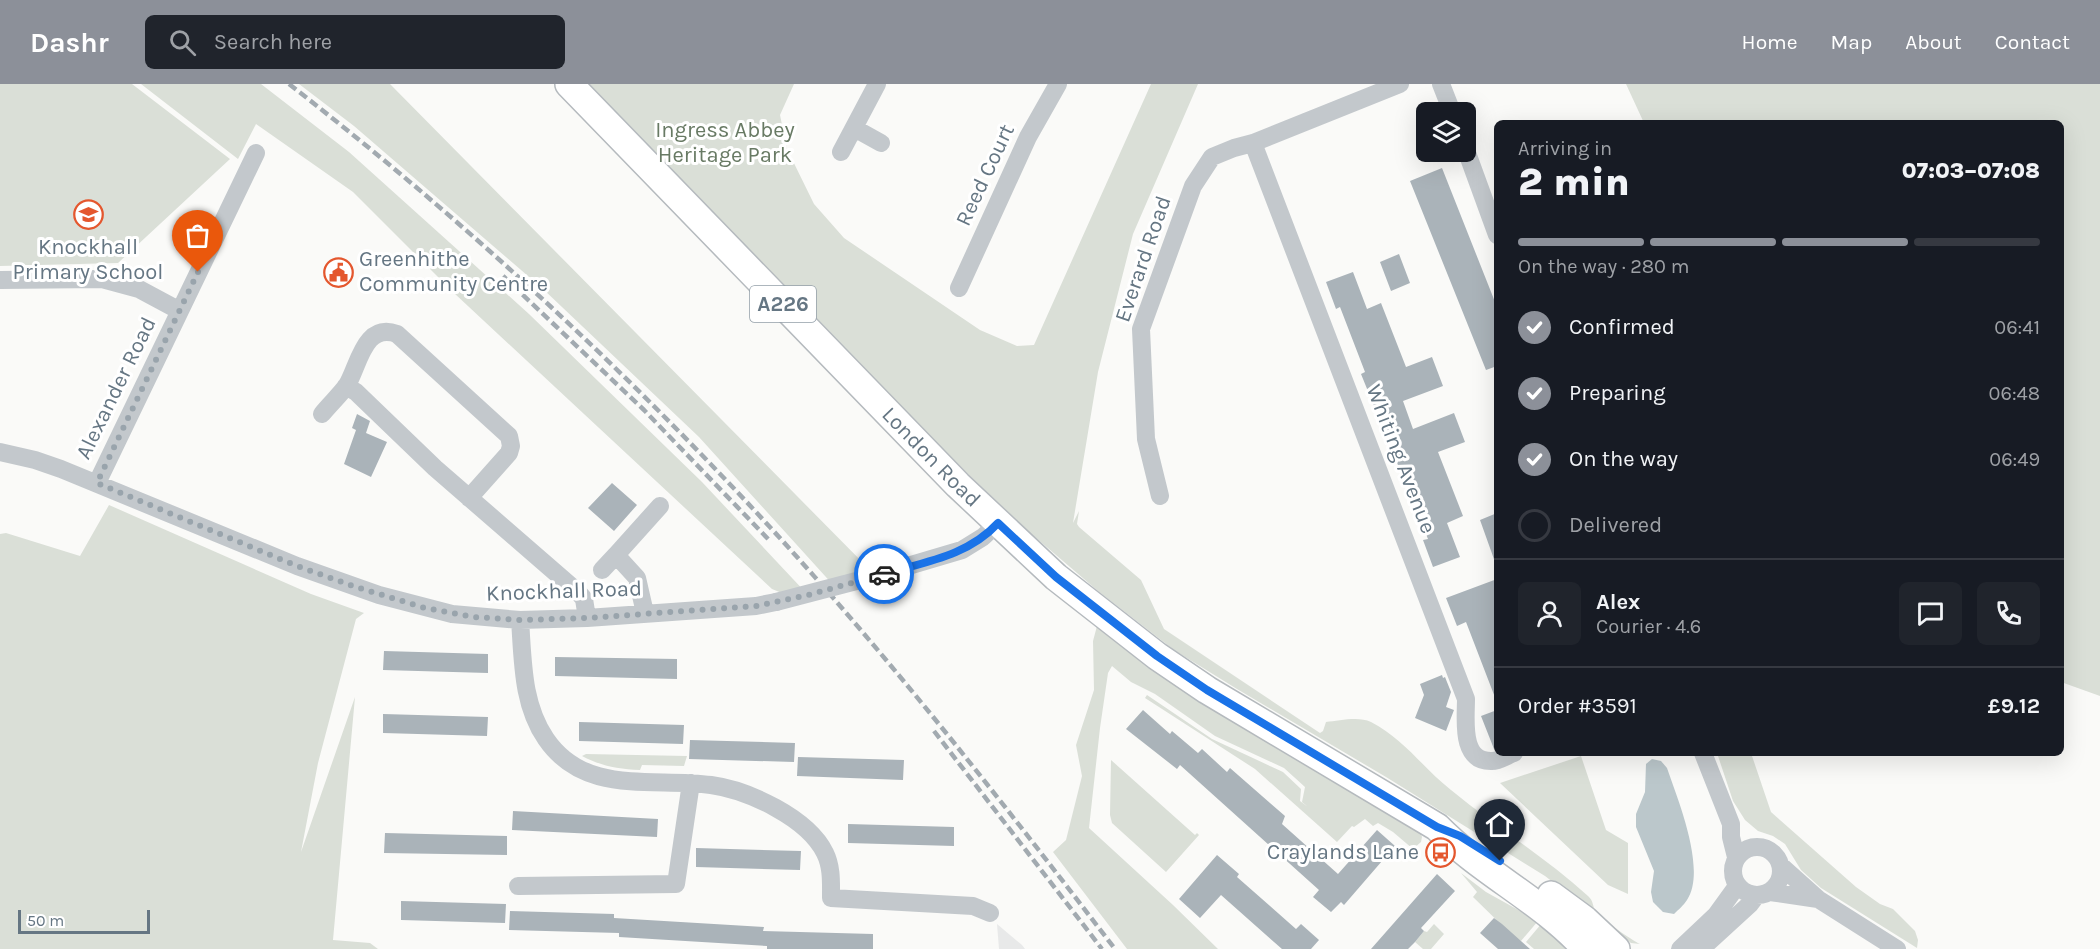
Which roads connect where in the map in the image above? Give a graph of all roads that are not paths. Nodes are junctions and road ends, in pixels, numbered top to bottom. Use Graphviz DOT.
graph roads {
  1 [pos="569,84"];
  2 [pos="878,84"];
  3 [pos="1058,84"];
  4 [pos="1400,84"];
  5 [pos="1441,84"];
  6 [pos="1448,102"];
  7 [pos="854,128"];
  8 [pos="881,143"];
  9 [pos="1253,143"];
  10 [pos="841,152"];
  11 [pos="256,153"];
  12 [pos="1470,162"];
  13 [pos="1494,227"];
  14 [pos="0,280"];
  15 [pos="959,288"];
  16 [pos="180,311"];
  17 [pos="346,386"];
  18 [pos="322,414"];
  19 [pos="0,452"];
  20 [pos="97,483"];
  21 [pos="1160,496"];
  22 [pos="469,498"];
  23 [pos="660,506"];
  24 [pos="998,523"];
  25 [pos="616,555"];
  26 [pos="602,570"];
  27 [pos="645,613"];
  28 [pos="587,618"];
  29 [pos="520,620"];
  30 [pos="1506,756"];
  31 [pos="1704,756"];
  32 [pos="691,783"];
  33 [pos="1731,824"];
  34 [pos="1753,847"];
  35 [pos="1736,857"];
  36 [pos="1780,865"];
  37 [pos="518,885"];
  38 [pos="1737,886"];
  39 [pos="1763,894"];
  40 [pos="1818,899"];
  41 [pos="990,913"];
  42 [pos="1602,946"];
  43 [pos="1680,949"];
  44 [pos="1701,949"];
  45 [pos="1897,949"];
  1 -- 24 [label="main road, London Road / A226"];
  2 -- 7 [label="street"];
  3 -- 15 [label="street, Reed Court"];
  4 -- 9 [label="street, Everard Road"];
  5 -- 6 [label="street"];
  7 -- 8 [label="street"];
  7 -- 10 [label="street"];
  9 -- 21 [label="street, Everard Road"];
  9 -- 30 [label="street, Whiting Avenue"];
  11 -- 16 [label="street, Alexander Road"];
  12 -- 13 [label="street"];
  14 -- 16 [label="street"];
  16 -- 20 [label="street, Alexander Road"];
  17 -- 18 [label="street"];
  17 -- 22 [label="street"];
  17 -- 22 [label="street"];
  19 -- 20 [label="street, Knockhall Road"];
  20 -- 29 [label="street, Knockhall Road"];
  22 -- 28 [label="street"];
  23 -- 25 [label="street"];
  24 -- 27 [label="street, Knockhall Road, bridge"];
  24 -- 42 [label="main road, London Road / A226"];
  25 -- 26 [label="street"];
  25 -- 27 [label="street"];
  27 -- 28 [label="street, Knockhall Road"];
  28 -- 29 [label="street, Knockhall Road"];
  29 -- 32 [label="street"];
  31 -- 33 [label="street"];
  32 -- 37 [label="street"];
  32 -- 41 [label="street"];
  33 -- 34 [label="street"];
  33 -- 35 [label="street"];
  34 -- 35 [label="street"];
  34 -- 36 [label="street"];
  35 -- 38 [label="street"];
  36 -- 39 [label="street"];
  36 -- 40 [label="street"];
  38 -- 39 [label="street"];
  38 -- 43 [label="street"];
  39 -- 40 [label="street"];
  39 -- 44 [label="street"];
  40 -- 45 [label="street"];
}
